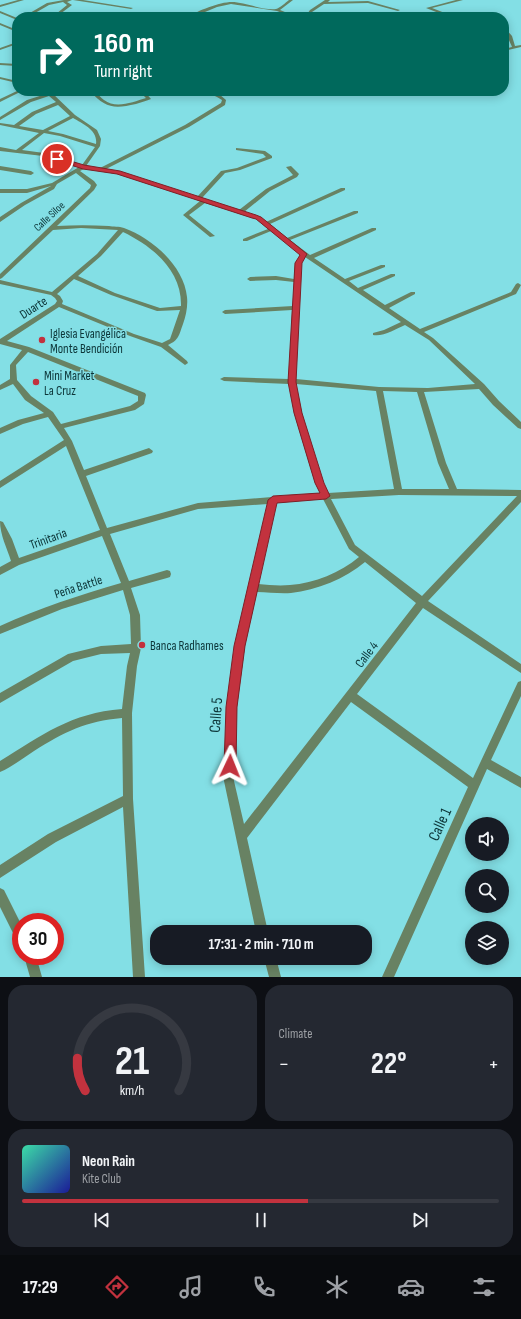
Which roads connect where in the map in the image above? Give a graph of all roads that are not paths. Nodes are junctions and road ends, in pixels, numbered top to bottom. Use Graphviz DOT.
graph roads {
  1 [pos="22,0"];
  2 [pos="70,0"];
  3 [pos="75,0"];
  4 [pos="291,0"];
  5 [pos="328,0"];
  6 [pos="461,0"];
  7 [pos="65,2"];
  8 [pos="323,3"];
  9 [pos="0,6"];
  10 [pos="131,8"];
  11 [pos="277,10"];
  12 [pos="398,10"];
  13 [pos="0,12"];
  14 [pos="33,12"];
  15 [pos="61,12"];
  16 [pos="204,12"];
  17 [pos="282,12"];
  18 [pos="310,12"];
  19 [pos="439,12"];
  20 [pos="12,17"];
  21 [pos="12,21"];
  22 [pos="2,25"];
  23 [pos="12,29"];
  24 [pos="509,35"];
  25 [pos="12,45"];
  26 [pos="521,46"];
  27 [pos="514,48"];
  28 [pos="0,49"];
  29 [pos="509,49"];
  30 [pos="0,64"];
  31 [pos="10,65"];
  32 [pos="0,78"];
  33 [pos="8,80"];
  34 [pos="12,81"];
  35 [pos="0,84"];
  36 [pos="12,95"];
  37 [pos="44,96"];
  38 [pos="52,96"];
  39 [pos="97,96"];
  40 [pos="146,96"];
  41 [pos="219,96"];
  42 [pos="0,101"];
  43 [pos="58,103"];
  44 [pos="73,116"];
  45 [pos="0,120"];
  46 [pos="0,124"];
  47 [pos="14,127"];
  48 [pos="43,132"];
  49 [pos="98,146"];
  50 [pos="0,149"];
  51 [pos="238,149"];
  52 [pos="18,151"];
  53 [pos="83,167"];
  54 [pos="289,167"];
  55 [pos="0,168"];
  56 [pos="101,170"];
  57 [pos="76,171"];
  58 [pos="31,173"];
  59 [pos="55,183"];
  60 [pos="343,189"];
  61 [pos="0,190"];
  62 [pos="202,199"];
  63 [pos="240,212"];
  64 [pos="356,212"];
  65 [pos="0,220"];
  66 [pos="266,224"];
  67 [pos="51,228"];
  68 [pos="122,229"];
  69 [pos="272,229"];
  70 [pos="374,229"];
  71 [pos="212,236"];
  72 [pos="245,240"];
  73 [pos="286,240"];
  74 [pos="307,256"];
  75 [pos="382,266"];
  76 [pos="393,275"];
  77 [pos="73,276"];
  78 [pos="0,277"];
  79 [pos="250,279"];
  80 [pos="297,281"];
  81 [pos="344,281"];
  82 [pos="0,282"];
  83 [pos="518,285"];
  84 [pos="358,290"];
  85 [pos="413,293"];
  86 [pos="52,294"];
  87 [pos="58,305"];
  88 [pos="184,308"];
  89 [pos="296,308"];
  90 [pos="384,308"];
  91 [pos="225,312"];
  92 [pos="406,322"];
  93 [pos="420,331"];
  94 [pos="375,334"];
  95 [pos="0,342"];
  96 [pos="163,344"];
  97 [pos="27,349"];
  98 [pos="186,363"];
  99 [pos="224,379"];
  100 [pos="14,380"];
  101 [pos="292,382"];
  102 [pos="481,386"];
  103 [pos="0,388"];
  104 [pos="379,389"];
  105 [pos="420,390"];
  106 [pos="50,414"];
  107 [pos="521,426"];
  108 [pos="59,427"];
  109 [pos="0,432"];
  110 [pos="68,441"];
  111 [pos="149,451"];
  112 [pos="82,474"];
  113 [pos="0,485"];
  114 [pos="399,492"];
  115 [pos="454,492"];
  116 [pos="521,493"];
  117 [pos="326,496"];
  118 [pos="521,497"];
  119 [pos="273,500"];
  120 [pos="0,524"];
  121 [pos="105,532"];
  122 [pos="365,557"];
  123 [pos="16,563"];
  124 [pos="0,571"];
  125 [pos="167,574"];
  126 [pos="126,586"];
  127 [pos="253,588"];
  128 [pos="422,602"];
  129 [pos="0,630"];
  130 [pos="136,648"];
  131 [pos="521,669"];
  132 [pos="521,685"];
  133 [pos="351,696"];
  134 [pos="0,698"];
  135 [pos="127,713"];
  136 [pos="485,762"];
  137 [pos="0,767"];
  138 [pos="521,783"];
  139 [pos="474,785"];
  140 [pos="128,799"];
  141 [pos="242,835"];
  142 [pos="0,872"];
  143 [pos="0,894"];
  144 [pos="12,918"];
  145 [pos="261,925"];
  146 [pos="33,965"];
  147 [pos="272,965"];
  148 [pos="36,977"];
  149 [pos="138,977"];
  150 [pos="275,977"];
  151 [pos="388,977"];
  1 -- 9 [label="street"];
  2 -- 7 [label="street"];
  3 -- 10 [label="street"];
  4 -- 11 [label="street"];
  5 -- 8 [label="street"];
  6 -- 19 [label="street"];
  7 -- 14 [label="street"];
  7 -- 15 [label="street"];
  8 -- 12 [label="street"];
  8 -- 18 [label="street"];
  11 -- 16 [label="street"];
  11 -- 17 [label="street"];
  13 -- 20 [label="street"];
  21 -- 22 [label="street"];
  22 -- 23 [label="street"];
  24 -- 27 [label="street"];
  25 -- 28 [label="street"];
  26 -- 27 [label="street"];
  27 -- 29 [label="street"];
  30 -- 31 [label="street"];
  32 -- 33 [label="street"];
  33 -- 34 [label="street"];
  33 -- 35 [label="street"];
  36 -- 42 [label="street"];
  37 -- 45 [label="street"];
  38 -- 43 [label="street"];
  39 -- 40 [label="street"];
  41 -- 56 [label="street"];
  43 -- 44 [label="street"];
  43 -- 47 [label="street"];
  44 -- 48 [label="street"];
  44 -- 49 [label="street"];
  46 -- 47 [label="street"];
  47 -- 48 [label="street"];
  48 -- 49 [label="street"];
  48 -- 52 [label="street"];
  49 -- 53 [label="street"];
  50 -- 52 [label="street"];
  51 -- 62 [label="street"];
  52 -- 53 [label="street"];
  53 -- 56 [label="street"];
  53 -- 57 [label="street"];
  54 -- 63 [label="street"];
  55 -- 58 [label="street"];
  56 -- 62 [label="street"];
  57 -- 59 [label="street"];
  57 -- 67 [label="street, Calle Siloe"];
  59 -- 61 [label="street"];
  59 -- 65 [label="street"];
  60 -- 66 [label="street"];
  62 -- 63 [label="street"];
  62 -- 71 [label="street"];
  63 -- 66 [label="street"];
  64 -- 73 [label="street"];
  66 -- 69 [label="street"];
  67 -- 68 [label="street"];
  67 -- 78 [label="street, Calle Siloe"];
  68 -- 77 [label="street"];
  68 -- 88 [label="street"];
  69 -- 72 [label="street"];
  69 -- 73 [label="street"];
  70 -- 74 [label="street"];
  73 -- 74 [label="street"];
  74 -- 80 [label="street"];
  74 -- 81 [label="street"];
  75 -- 81 [label="street"];
  76 -- 84 [label="street"];
  77 -- 86 [label="street"];
  77 -- 88 [label="street"];
  79 -- 80 [label="street"];
  80 -- 89 [label="street"];
  81 -- 84 [label="street"];
  82 -- 86 [label="street"];
  83 -- 93 [label="street"];
  84 -- 90 [label="street"];
  85 -- 90 [label="street"];
  86 -- 87 [label="street"];
  87 -- 95 [label="street, Duarte"];
  87 -- 96 [label="street"];
  88 -- 96 [label="street"];
  89 -- 91 [label="street"];
  89 -- 101 [label="street"];
  90 -- 92 [label="street"];
  92 -- 93 [label="street"];
  92 -- 94 [label="street"];
  93 -- 102 [label="street"];
  95 -- 97 [label="street"];
  96 -- 98 [label="street"];
  97 -- 100 [label="street"];
  97 -- 108 [label="street"];
  99 -- 101 [label="street"];
  100 -- 103 [label="street"];
  100 -- 106 [label="street"];
  101 -- 104 [label="street"];
  101 -- 117 [label="street"];
  102 -- 105 [label="street"];
  102 -- 107 [label="street"];
  104 -- 105 [label="street"];
  104 -- 114 [label="street"];
  105 -- 115 [label="street"];
  106 -- 108 [label="street"];
  106 -- 109 [label="street"];
  108 -- 110 [label="street"];
  110 -- 112 [label="street"];
  110 -- 113 [label="street"];
  111 -- 112 [label="street"];
  112 -- 121 [label="street"];
  114 -- 115 [label="street, Trinitaria"];
  114 -- 117 [label="street, Trinitaria"];
  115 -- 116 [label="street, Trinitaria"];
  117 -- 119 [label="street, Trinitaria"];
  117 -- 122 [label="street"];
  118 -- 128 [label="street, Calle 4"];
  119 -- 121 [label="street, Trinitaria"];
  119 -- 127 [label="street, Calle 5"];
  120 -- 123 [label="street"];
  121 -- 123 [label="street, Trinitaria"];
  121 -- 126 [label="street"];
  122 -- 127 [label="street"];
  122 -- 128 [label="street"];
  123 -- 124 [label="street, Trinitaria"];
  125 -- 126 [label="street, Peña Battle"];
  126 -- 129 [label="street, Peña Battle"];
  126 -- 130 [label="street"];
  127 -- 141 [label="street, Calle 5"];
  128 -- 131 [label="street"];
  128 -- 133 [label="street, Calle 4"];
  130 -- 134 [label="street"];
  130 -- 135 [label="street"];
  132 -- 136 [label="street, Calle 1"];
  133 -- 139 [label="street"];
  133 -- 141 [label="street, Calle 4"];
  135 -- 137 [label="street"];
  135 -- 140 [label="street"];
  136 -- 138 [label="street"];
  136 -- 139 [label="street, Calle 1"];
  139 -- 151 [label="street, Calle 1"];
  140 -- 142 [label="street"];
  140 -- 149 [label="street"];
  141 -- 145 [label="street, Calle 5"];
  143 -- 144 [label="street"];
  146 -- 148 [label="street"];
  147 -- 150 [label="street"];
}
